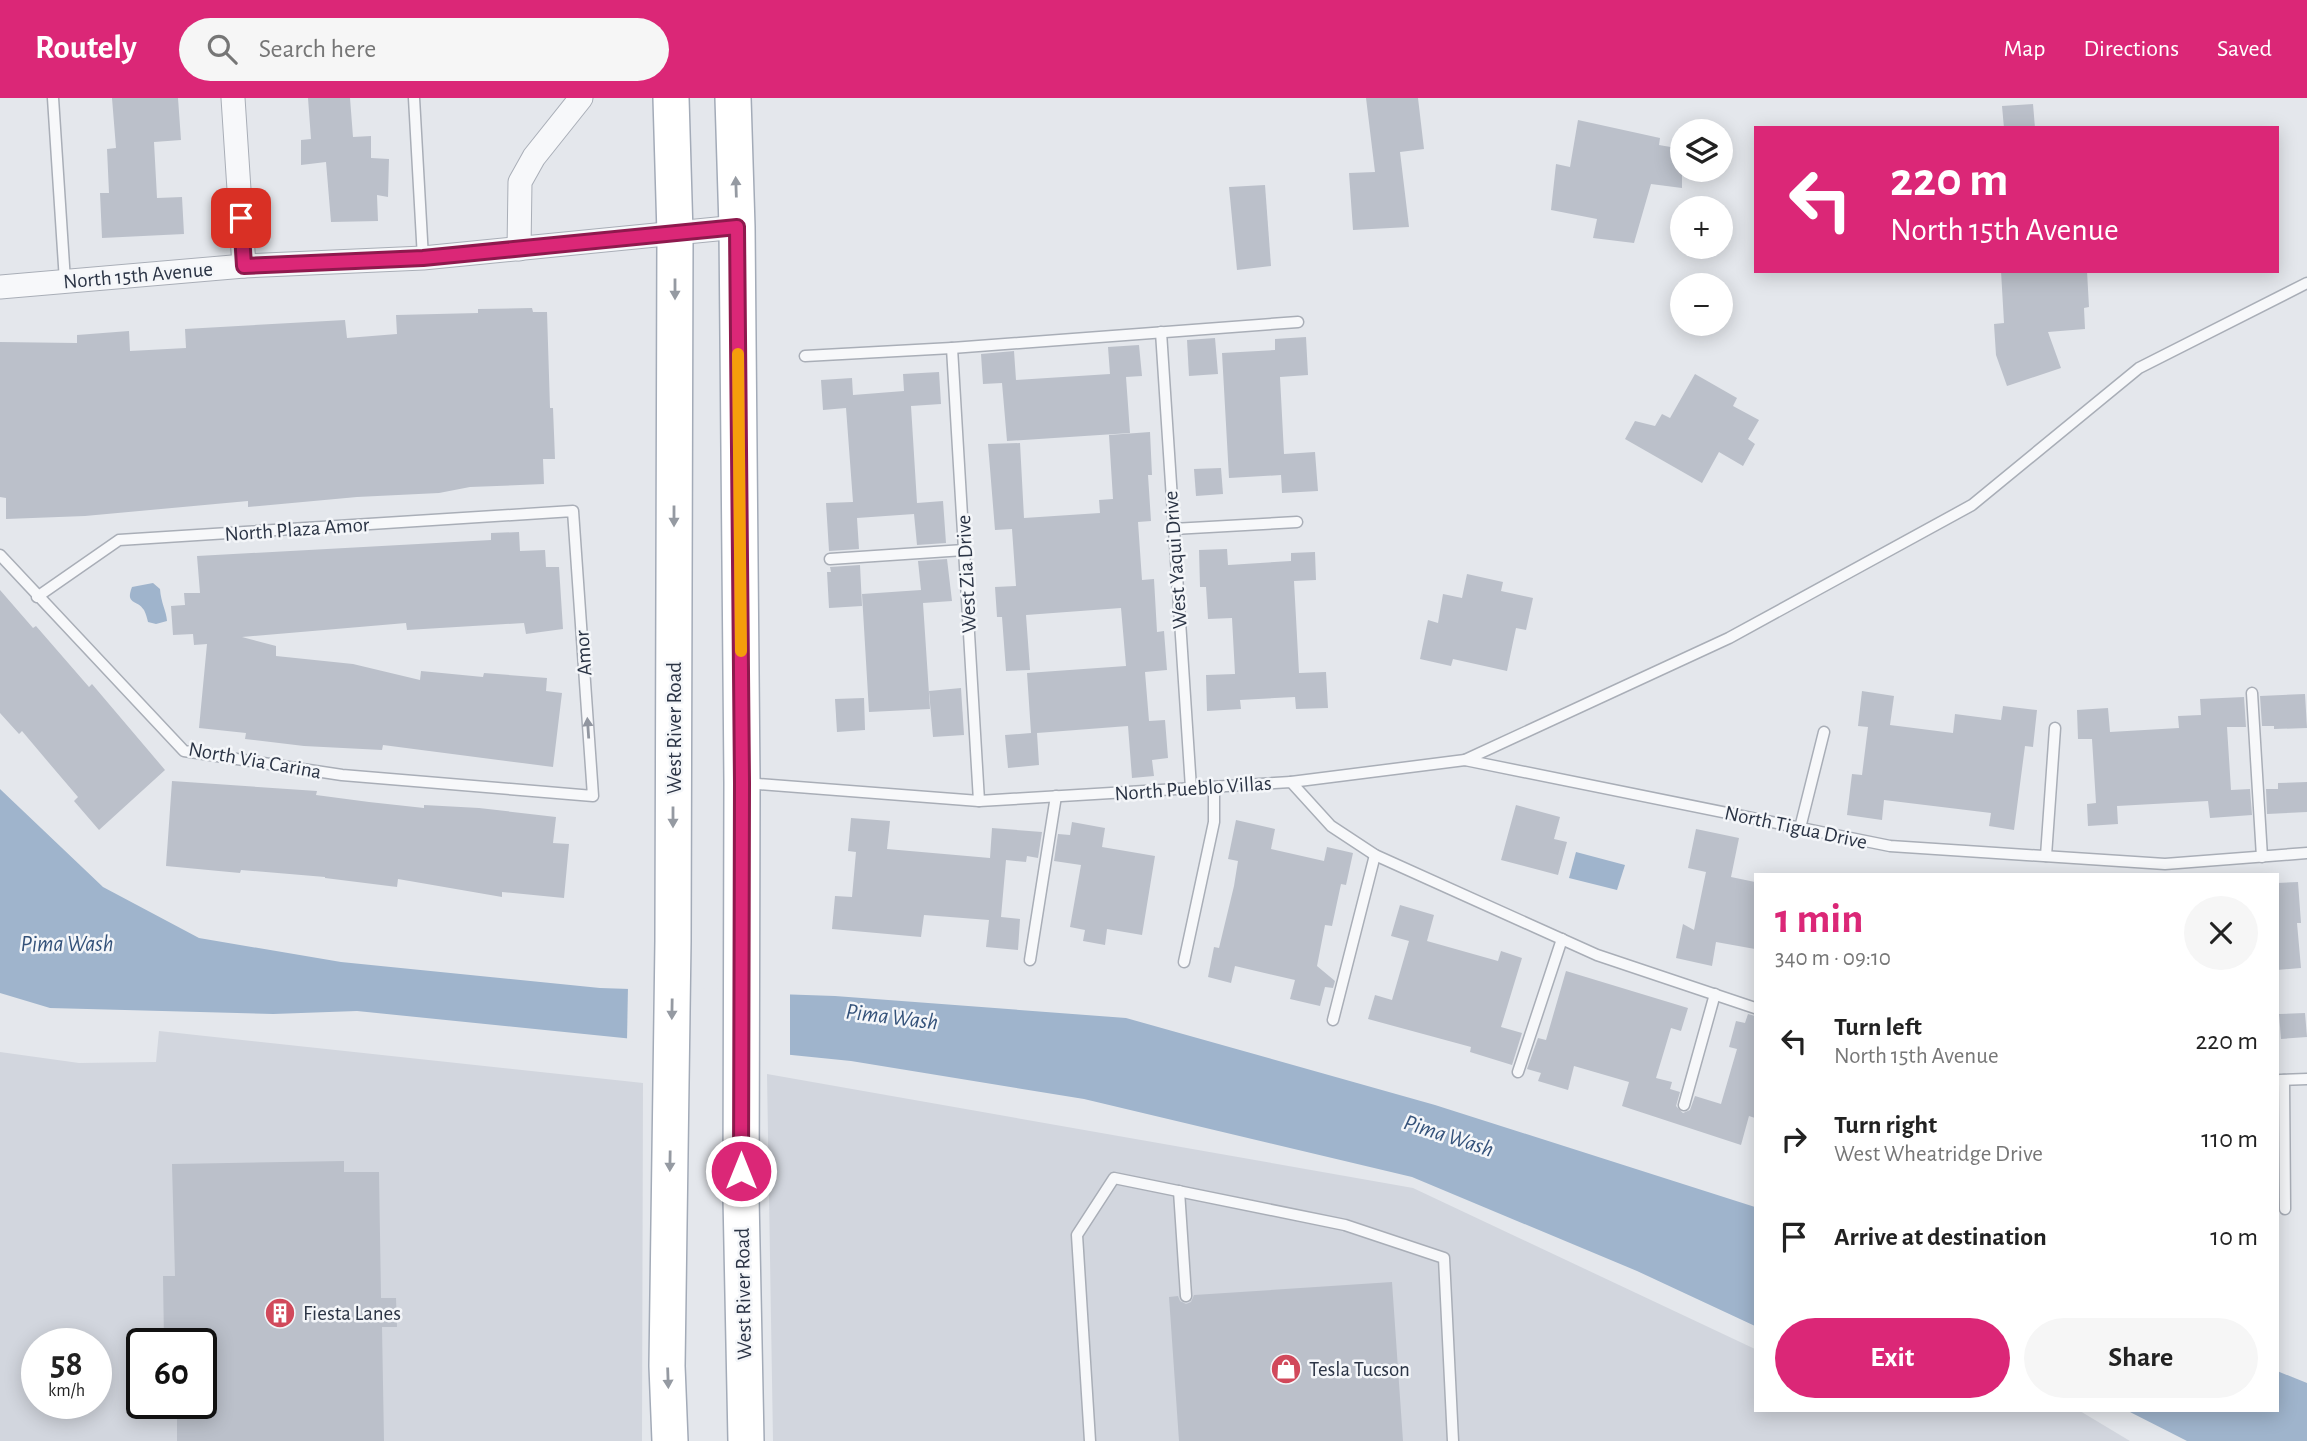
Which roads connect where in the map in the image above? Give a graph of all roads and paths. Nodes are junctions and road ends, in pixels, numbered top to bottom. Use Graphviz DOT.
graph roads {
  1 [pos="53,98"];
  2 [pos="233,98"];
  3 [pos="414,98"];
  4 [pos="581,98"];
  5 [pos="671,98"];
  6 [pos="733,98"];
  7 [pos="737,227"];
  8 [pos="675,234"];
  9 [pos="519,249"];
  10 [pos="423,258"];
  11 [pos="244,266"];
  12 [pos="65,281"];
  13 [pos="2307,284"];
  14 [pos="0,287"];
  15 [pos="1298,322"];
  16 [pos="1161,332"];
  17 [pos="953,348"];
  18 [pos="805,356"];
  19 [pos="573,511"];
  20 [pos="1297,522"];
  21 [pos="1173,529"];
  22 [pos="964,550"];
  23 [pos="0,555"];
  24 [pos="830,559"];
  25 [pos="37,597"];
  26 [pos="2252,693"];
  27 [pos="2055,728"];
  28 [pos="1824,732"];
  29 [pos="1465,760"];
  30 [pos="1291,782"];
  31 [pos="742,783"];
  32 [pos="1214,787"];
  33 [pos="1191,788"];
  34 [pos="593,796"];
  35 [pos="1056,796"];
  36 [pos="979,801"];
  37 [pos="1800,828"];
  38 [pos="2307,853"];
  39 [pos="1375,855"];
  40 [pos="2046,856"];
  41 [pos="2262,857"];
  42 [pos="1562,939"];
  43 [pos="1030,960"];
  44 [pos="1184,962"];
  45 [pos="1715,994"];
  46 [pos="1754,1008"];
  47 [pos="1333,1020"];
  48 [pos="1518,1072"];
  49 [pos="2307,1079"];
  50 [pos="2280,1080"];
  51 [pos="1684,1105"];
  52 [pos="1179,1191"];
  53 [pos="2285,1209"];
  54 [pos="1186,1296"];
  55 [pos="670,1441"];
  56 [pos="746,1441"];
  57 [pos="1090,1441"];
  58 [pos="1453,1441"];
  1 -- 12 [label="lane"];
  2 -- 11 [label="street"];
  3 -- 10 [label="lane"];
  4 -- 9 [label="street"];
  5 -- 8 [label="main road, West River Road"];
  7 -- 6 [label="main road, West River Road, one-way"];
  7 -- 8 [label="street, North 15th Avenue"];
  7 -- 31 [label="main road, West River Road"];
  8 -- 9 [label="street, North 15th Avenue"];
  8 -- 55 [label="main road, West River Road, one-way"];
  9 -- 10 [label="street, North 15th Avenue"];
  10 -- 11 [label="street, North 15th Avenue"];
  11 -- 12 [label="street, North 15th Avenue"];
  12 -- 14 [label="street, North 15th Avenue"];
  13 -- 29 [label="lane"];
  15 -- 16 [label="lane"];
  16 -- 17 [label="lane"];
  16 -- 21 [label="lane, West Yaqui Drive"];
  17 -- 18 [label="lane"];
  17 -- 22 [label="lane, West Zia Drive"];
  19 -- 25 [label="lane, North Plaza Amor"];
  34 -- 19 [label="lane, Amor, one-way"];
  20 -- 21 [label="lane"];
  21 -- 33 [label="lane, West Yaqui Drive"];
  22 -- 24 [label="lane"];
  22 -- 36 [label="lane, West Zia Drive"];
  23 -- 25 [label="lane, North Via Carina"];
  25 -- 34 [label="lane, North Via Carina"];
  26 -- 41 [label="lane"];
  27 -- 40 [label="lane"];
  28 -- 37 [label="lane"];
  29 -- 30 [label="lane, North Tigua Drive"];
  29 -- 37 [label="lane, North Tigua Drive"];
  30 -- 32 [label="lane, North Pueblo Villas"];
  30 -- 39 [label="lane, North Pueblo Villas"];
  31 -- 36 [label="lane, North Pueblo Villas"];
  31 -- 56 [label="main road, West River Road"];
  32 -- 33 [label="lane, North Pueblo Villas"];
  32 -- 44 [label="lane"];
  33 -- 35 [label="lane, North Pueblo Villas"];
  35 -- 36 [label="lane, North Pueblo Villas"];
  35 -- 43 [label="lane"];
  37 -- 40 [label="lane, North Tigua Drive"];
  38 -- 41 [label="lane, North Tigua Drive"];
  39 -- 42 [label="lane, North Pueblo Villas"];
  39 -- 47 [label="lane"];
  40 -- 41 [label="lane, North Tigua Drive"];
  42 -- 45 [label="lane, North Pueblo Villas"];
  42 -- 48 [label="lane"];
  45 -- 46 [label="lane, North Pueblo Villas"];
  45 -- 51 [label="lane"];
  49 -- 50 [label="lane"];
  50 -- 53 [label="lane"];
  52 -- 54 [label="lane"];
  52 -- 57 [label="lane"];
  52 -- 58 [label="lane"];
}
